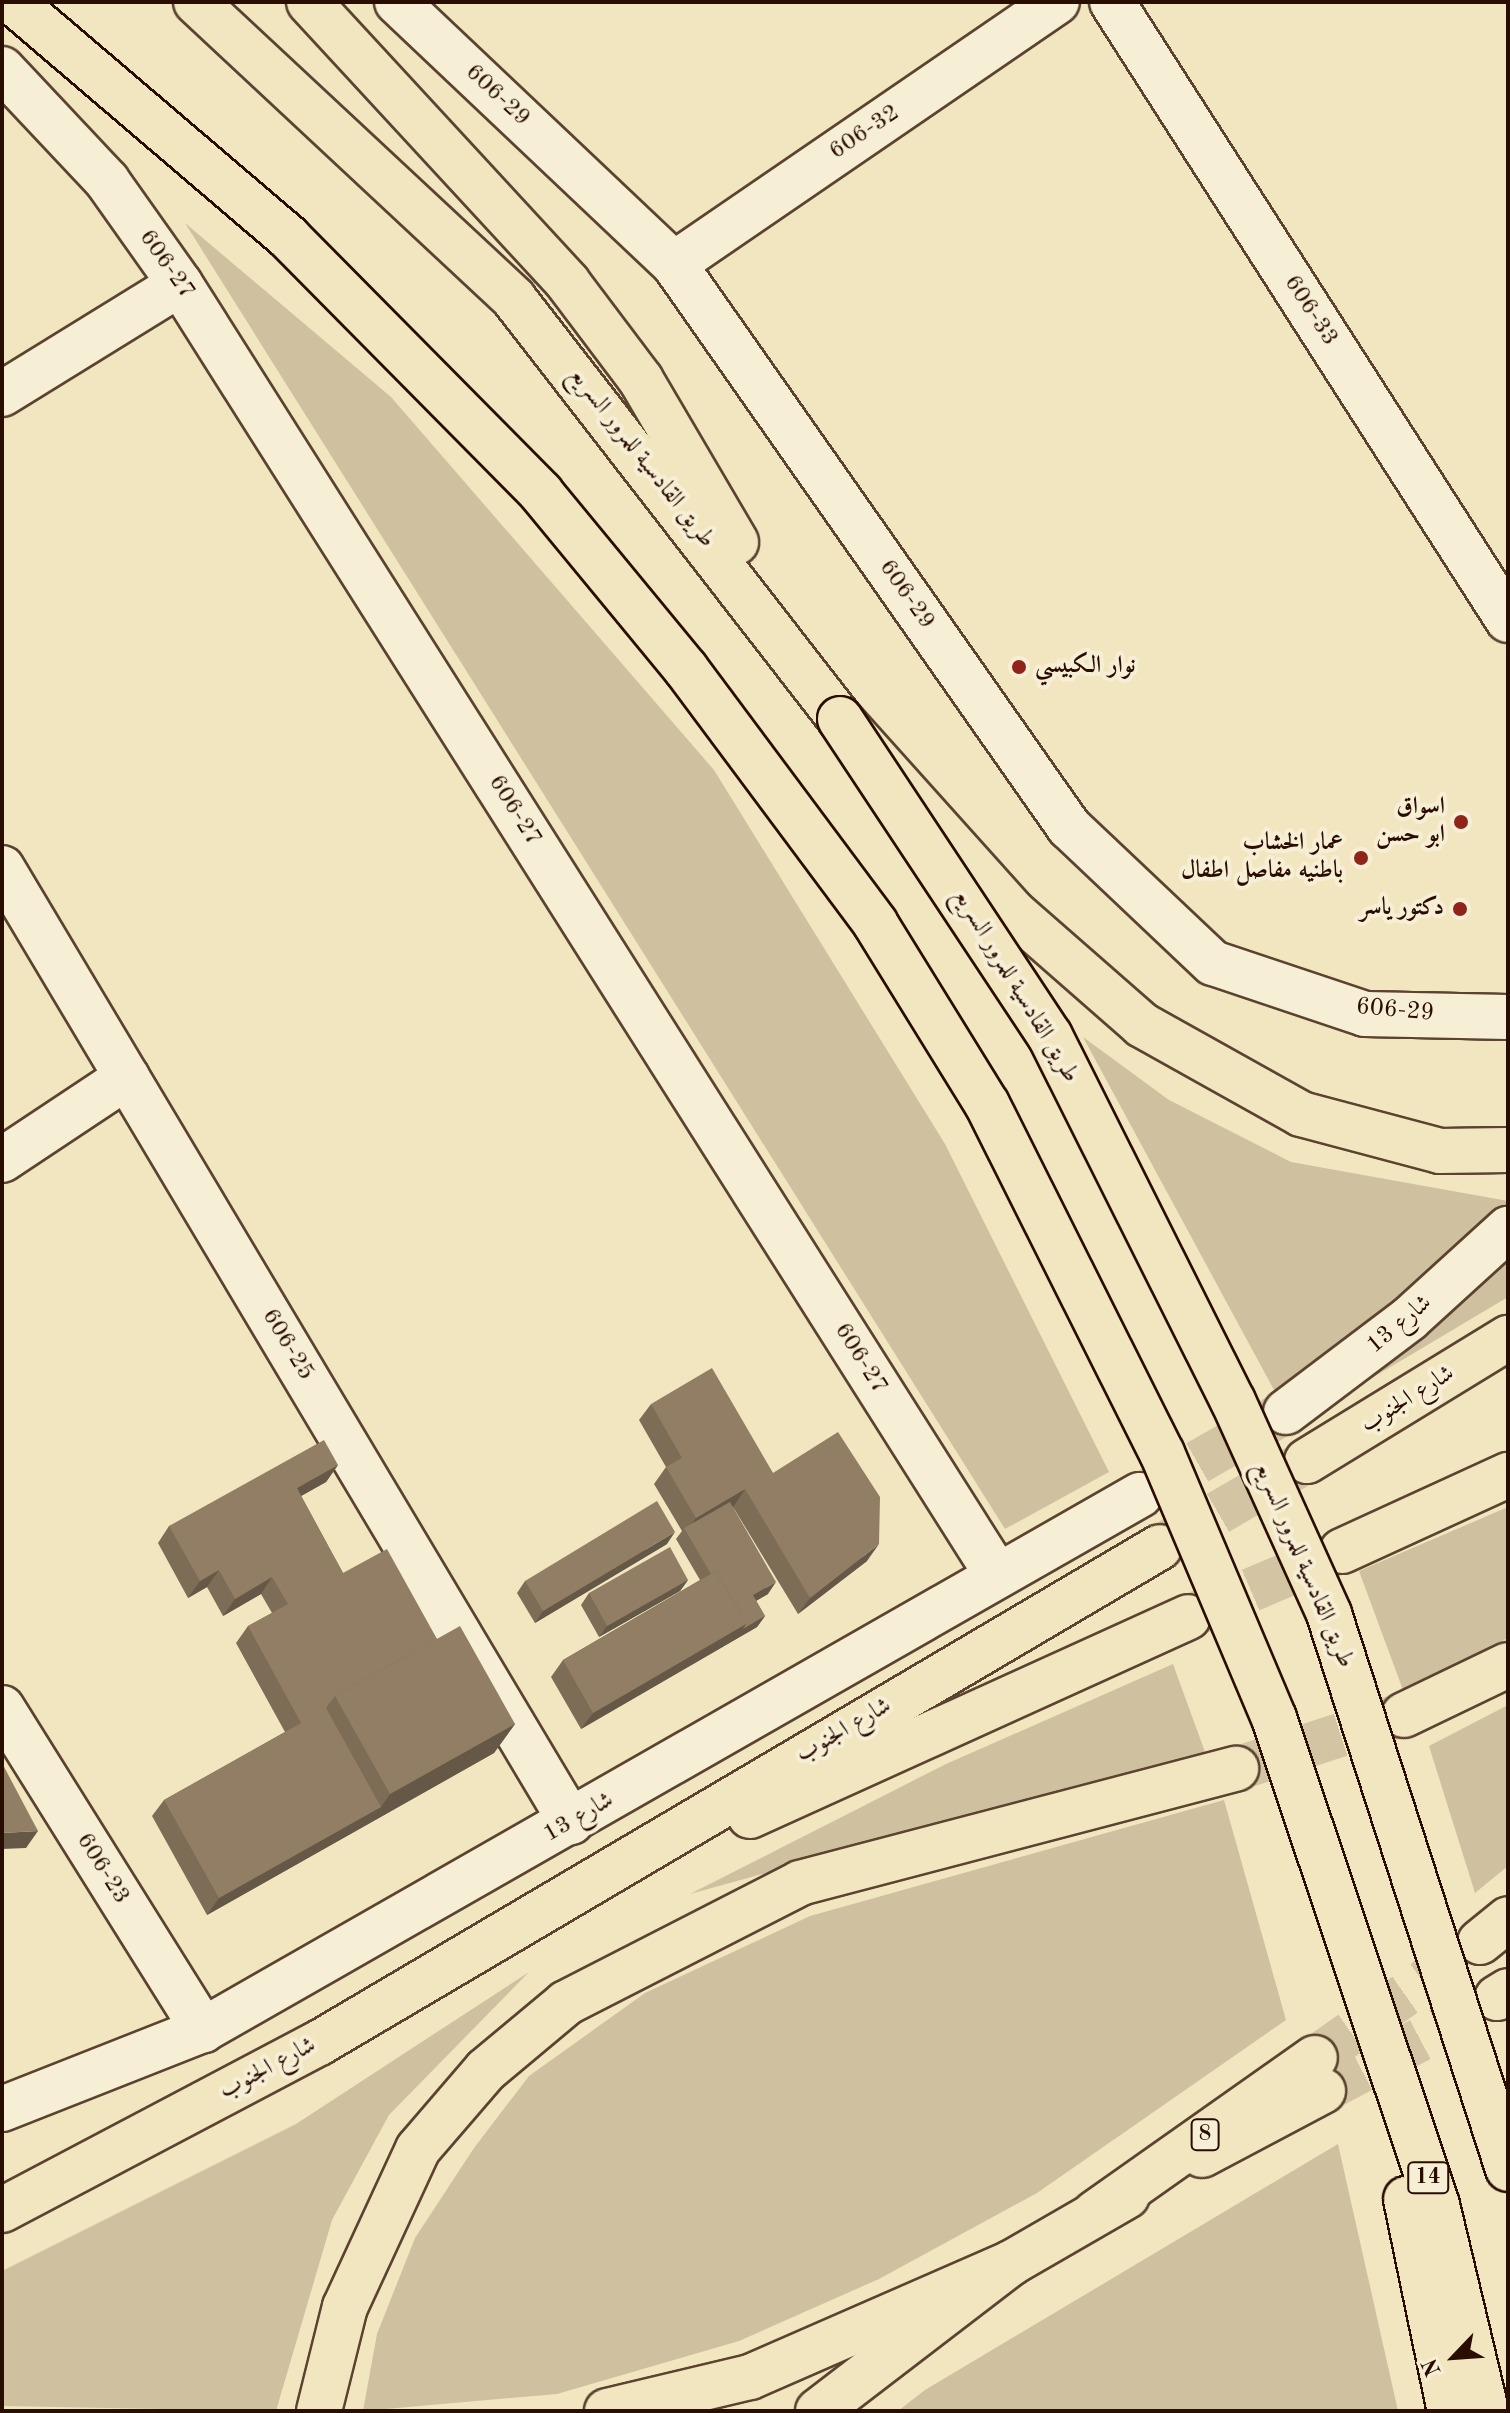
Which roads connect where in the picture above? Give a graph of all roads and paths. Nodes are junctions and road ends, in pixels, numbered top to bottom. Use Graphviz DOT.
graph roads {
  1 [pos="13,2"];
  2 [pos="196,2"];
  3 [pos="309,2"];
  4 [pos="397,2"];
  5 [pos="1057,2"];
  6 [pos="1112,2"];
  7 [pos="2,69"];
  8 [pos="674,264"];
  9 [pos="180,284"];
  10 [pos="2,394"];
  11 [pos="1508,620"];
  12 [pos="800,665"];
  13 [pos="840,719"];
  14 [pos="2,868"];
  15 [pos="1508,1017"];
  16 [pos="127,1077"];
  17 [pos="1508,1150"];
  18 [pos="2,1160"];
  19 [pos="1508,1229"];
  20 [pos="1508,1338"];
  21 [pos="1286,1412"];
  22 [pos="1321,1453"];
  23 [pos="1508,1475"];
  24 [pos="1140,1495"];
  25 [pos="1160,1547"];
  26 [pos="1342,1551"];
  27 [pos="997,1575"];
  28 [pos="1188,1617"];
  29 [pos="1508,1665"];
  30 [pos="2,1708"];
  31 [pos="1404,1715"];
  32 [pos="1236,1769"];
  33 [pos="571,1822"];
  34 [pos="531,1920"];
  35 [pos="1353,1951"];
  36 [pos="203,2030"];
  37 [pos="1319,2074"];
  38 [pos="2,2109"];
  39 [pos="1508,2169"];
  40 [pos="2,2210"];
  41 [pos="1011,2263"];
  42 [pos="319,2411"];
  43 [pos="607,2411"];
  44 [pos="818,2411"];
  45 [pos="1450,2411"];
  46 [pos="1486,2411"];
  1 -- 35 [label="main road, bridge"];
  2 -- 12 [label="main road, طريق القادسية للمرور السريع"];
  3 -- 12 [label="main road"];
  4 -- 8 [label="street, 606-29"];
  5 -- 8 [label="street, 606-32"];
  6 -- 11 [label="street, 606-33"];
  7 -- 9 [label="street, 606-27"];
  8 -- 15 [label="street, 606-29"];
  9 -- 10 [label="street"];
  9 -- 27 [label="street, 606-27"];
  12 -- 13 [label="main road, طريق القادسية للمرور السريع"];
  13 -- 17 [label="main road, bridge"];
  13 -- 39 [label="main road, طريق القادسية للمرور السريع, bridge"];
  14 -- 16 [label="street, 606-25"];
  16 -- 18 [label="street"];
  16 -- 33 [label="street, 606-25"];
  19 -- 21 [label="street, شارع 13"];
  20 -- 22 [label="main road, شارع الجنوب"];
  23 -- 26 [label="main road"];
  24 -- 27 [label="street, شارع 13"];
  25 -- 34 [label="main road, شارع الجنوب"];
  27 -- 33 [label="street, شارع 13"];
  28 -- 34 [label="main road, شارع الجنوب"];
  29 -- 31 [label="main road"];
  30 -- 36 [label="street, 606-23"];
  32 -- 42 [label="main road"];
  33 -- 36 [label="street, شارع 13"];
  34 -- 40 [label="main road, شارع الجنوب"];
  35 -- 45 [label="main road, bridge"];
  35 -- 46 [label="main road, 14, bridge"];
  36 -- 38 [label="street, شارع 13"];
  37 -- 41 [label="main road, 8"];
  41 -- 43 [label="main road"];
  41 -- 44 [label="main road"];
}
